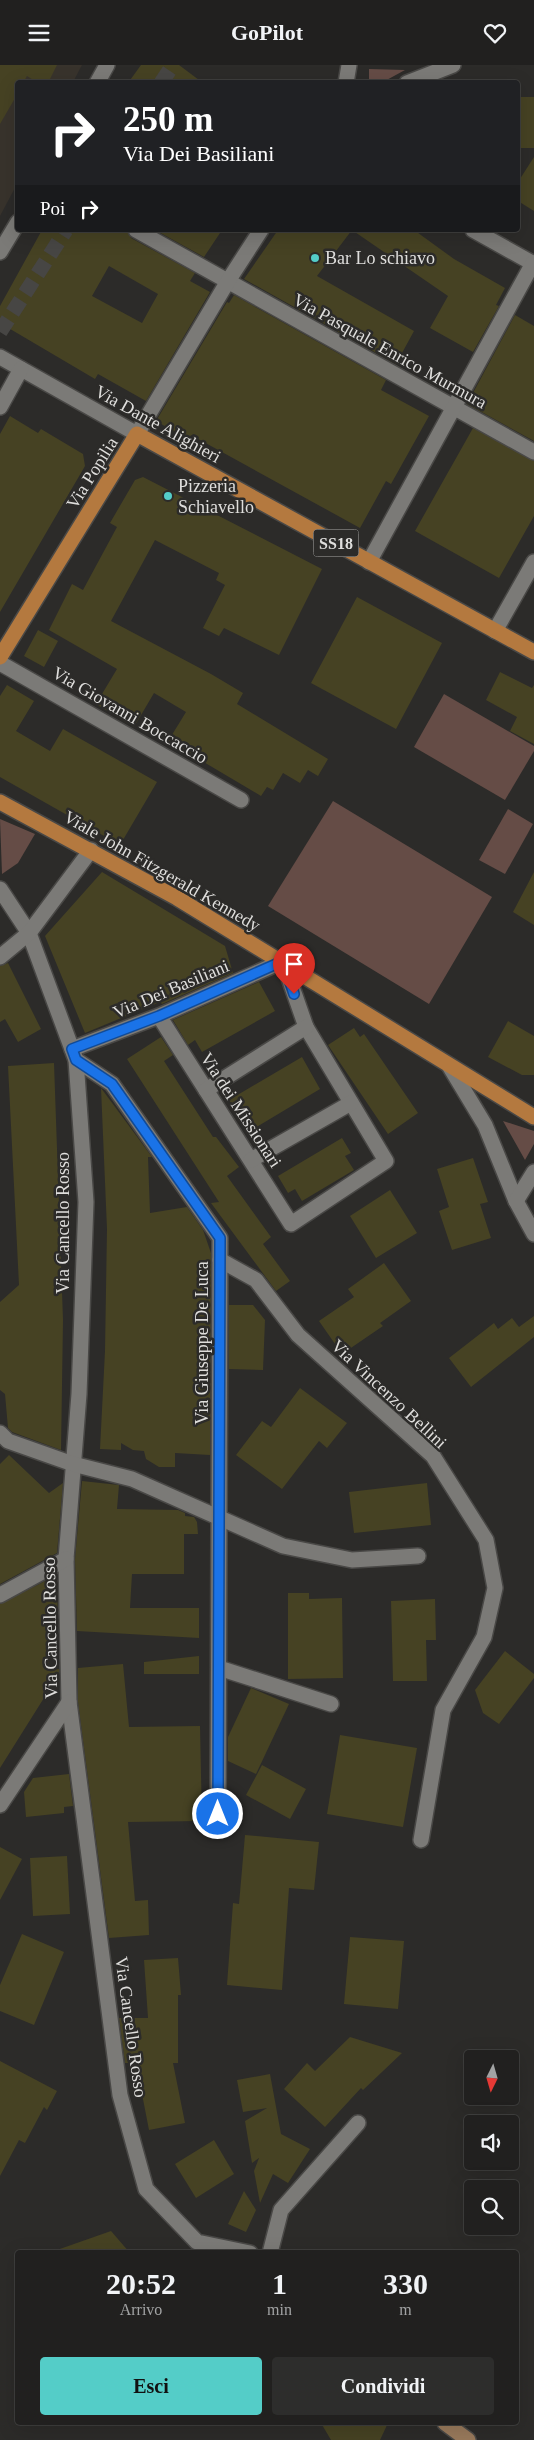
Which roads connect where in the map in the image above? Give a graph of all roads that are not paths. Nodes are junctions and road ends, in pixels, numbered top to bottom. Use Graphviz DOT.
graph roads {
  1 [pos="107,65"];
  2 [pos="349,65"];
  3 [pos="454,65"];
  4 [pos="99,80"];
  5 [pos="346,80"];
  6 [pos="415,80"];
  7 [pos="15,227"];
  8 [pos="140,232"];
  9 [pos="260,232"];
  10 [pos="477,232"];
  11 [pos="0,252"];
  12 [pos="534,263"];
  13 [pos="228,281"];
  14 [pos="0,357"];
  15 [pos="21,369"];
  16 [pos="0,407"];
  17 [pos="454,408"];
  18 [pos="137,434"];
  19 [pos="534,452"];
  20 [pos="369,562"];
  21 [pos="534,562"];
  22 [pos="495,631"];
  23 [pos="534,652"];
  24 [pos="0,657"];
  25 [pos="0,663"];
  26 [pos="241,800"];
  27 [pos="0,802"];
  28 [pos="91,851"];
  29 [pos="0,889"];
  30 [pos="29,933"];
  31 [pos="0,957"];
  32 [pos="283,961"];
  33 [pos="159,1016"];
  34 [pos="306,1027"];
  35 [pos="74,1054"];
  36 [pos="450,1067"];
  37 [pos="206,1090"];
  38 [pos="351,1103"];
  39 [pos="534,1117"];
  40 [pos="251,1160"];
  41 [pos="534,1172"];
  42 [pos="516,1201"];
  43 [pos="534,1234"];
  44 [pos="220,1259"];
  45 [pos="3,1441"];
  46 [pos="73,1464"];
  47 [pos="221,1520"];
  48 [pos="418,1556"];
  49 [pos="66,1559"];
  50 [pos="0,1595"];
  51 [pos="219,1668"];
  52 [pos="69,1702"];
  53 [pos="331,1704"];
  54 [pos="0,1805"];
  55 [pos="218,1814"];
  56 [pos="421,1839"];
  57 [pos="358,2123"];
  58 [pos="234,2250"];
  59 [pos="271,2250"];
  60 [pos="448,2425"];
  61 [pos="468,2440"];
  1 -- 4 [label="street"];
  2 -- 5 [label="street"];
  3 -- 6 [label="street"];
  7 -- 11 [label="street"];
  8 -- 13 [label="street, Via Pasquale Enrico Murmura"];
  9 -- 13 [label="street, Via Popilia"];
  10 -- 12 [label="street"];
  12 -- 17 [label="street"];
  13 -- 17 [label="street, Via Pasquale Enrico Murmura"];
  13 -- 18 [label="street, Via Popilia"];
  14 -- 15 [label="street, Via Dante Alighieri"];
  15 -- 16 [label="street"];
  15 -- 18 [label="street, Via Dante Alighieri"];
  17 -- 19 [label="street, Via Pasquale Enrico Murmura"];
  17 -- 20 [label="street"];
  18 -- 20 [label="main road, Via Dante Alighieri / SS18"];
  18 -- 24 [label="main road, Via Popilia"];
  20 -- 22 [label="main road, Via Dante Alighieri / SS18"];
  21 -- 22 [label="street"];
  22 -- 23 [label="main road, Via Dante Alighieri / SS18"];
  25 -- 26 [label="street, Via Giovanni Boccaccio"];
  27 -- 28 [label="main road, Viale John Fitzgerald Kennedy"];
  28 -- 30 [label="street"];
  28 -- 32 [label="main road, Viale John Fitzgerald Kennedy"];
  29 -- 30 [label="street"];
  30 -- 31 [label="street"];
  30 -- 35 [label="street"];
  32 -- 33 [label="street, Via Dei Basiliani"];
  32 -- 34 [label="street"];
  32 -- 36 [label="main road, Viale John Fitzgerald Kennedy"];
  33 -- 35 [label="street, Via Dei Basiliani"];
  33 -- 37 [label="street, Via dei Missionari"];
  34 -- 37 [label="street"];
  34 -- 38 [label="street"];
  35 -- 44 [label="street, Via Giuseppe De Luca"];
  35 -- 46 [label="street, Via Cancello Rosso"];
  36 -- 39 [label="main road, Viale John Fitzgerald Kennedy"];
  36 -- 42 [label="street"];
  37 -- 40 [label="street, Via dei Missionari"];
  38 -- 40 [label="street"];
  38 -- 40 [label="street, Via dei Missionari"];
  41 -- 42 [label="street"];
  42 -- 43 [label="street"];
  44 -- 47 [label="street, Via Giuseppe De Luca"];
  44 -- 56 [label="street, Via Vincenzo Bellini"];
  45 -- 46 [label="street"];
  46 -- 47 [label="street"];
  46 -- 49 [label="street, Via Cancello Rosso"];
  47 -- 48 [label="street"];
  47 -- 51 [label="street, Via Giuseppe De Luca"];
  49 -- 50 [label="street"];
  49 -- 52 [label="street, Via Cancello Rosso"];
  51 -- 53 [label="street"];
  51 -- 55 [label="street, Via Giuseppe De Luca"];
  52 -- 54 [label="street"];
  52 -- 58 [label="street, Via Cancello Rosso"];
  57 -- 59 [label="street"];
  60 -- 61 [label="street"];
}
